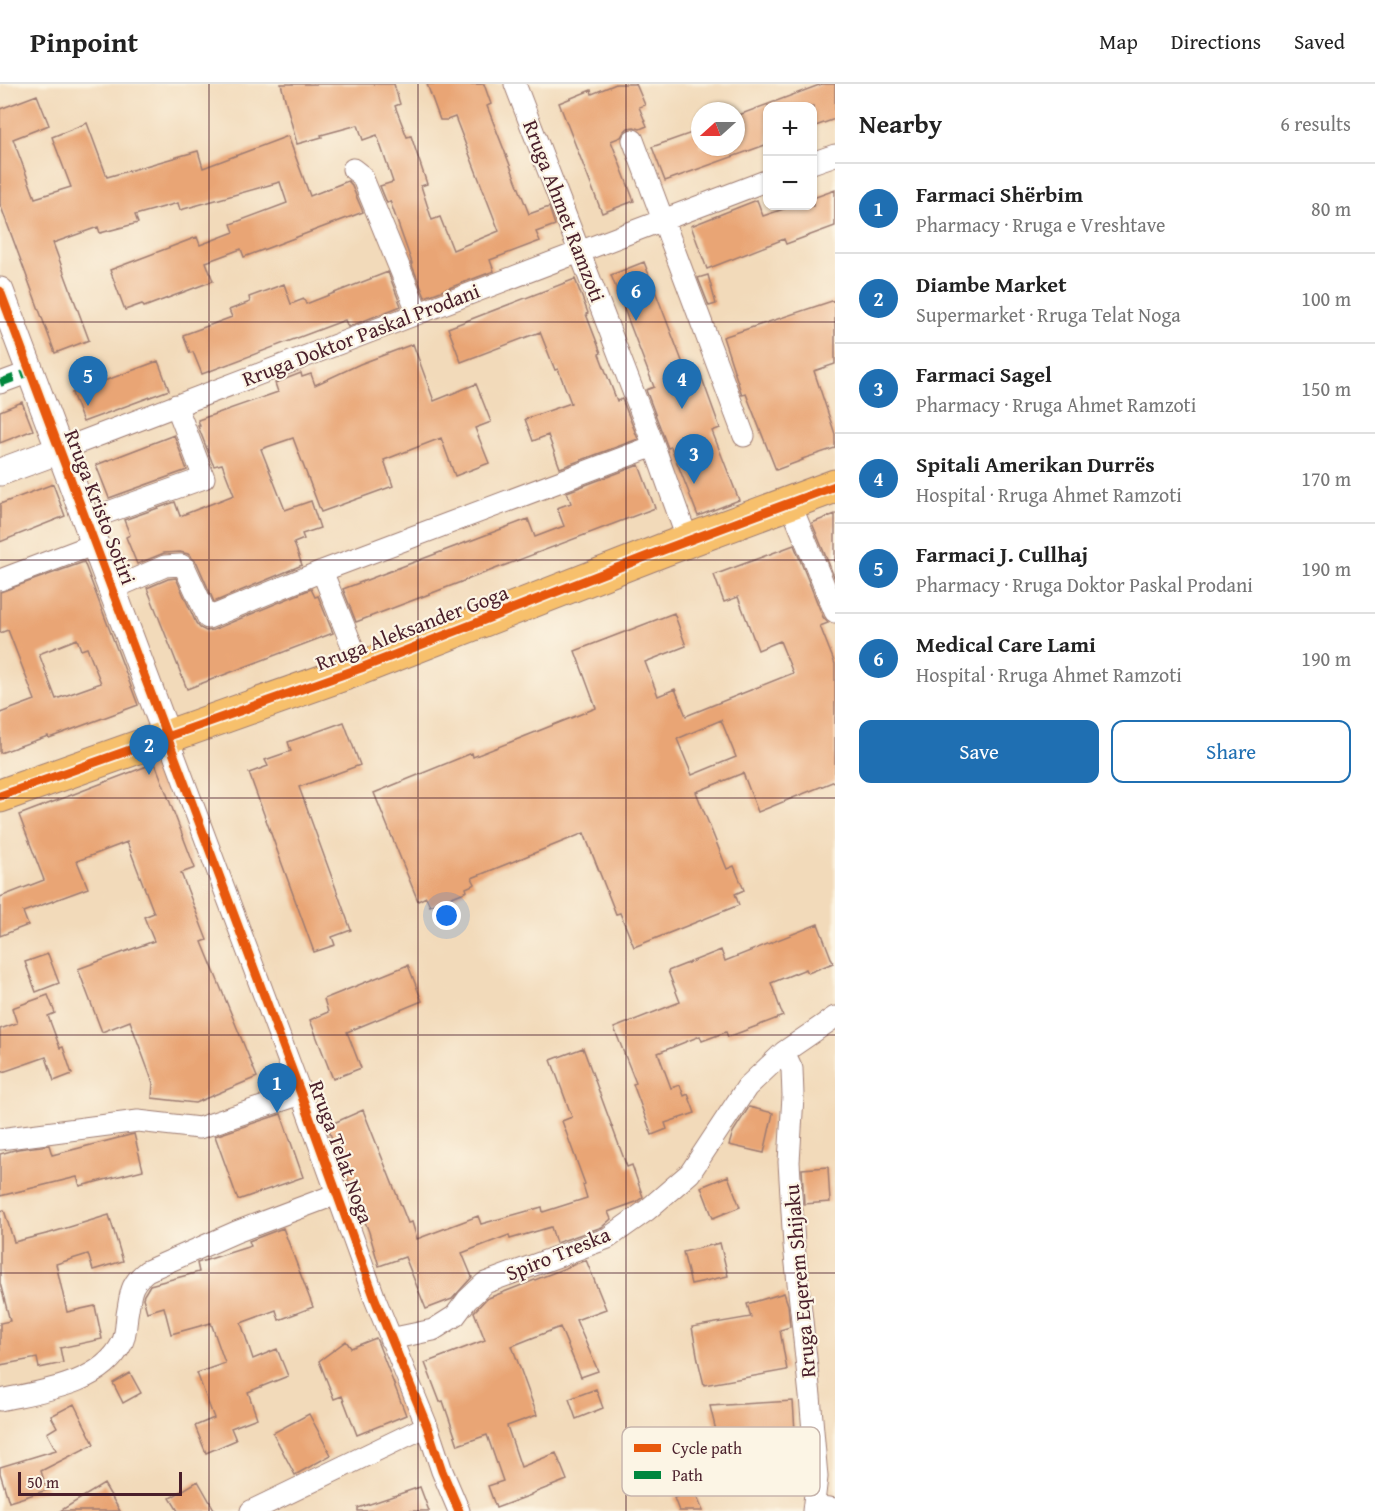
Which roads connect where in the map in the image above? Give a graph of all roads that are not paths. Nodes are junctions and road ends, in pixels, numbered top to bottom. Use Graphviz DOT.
graph roads {
  1 [pos="515,84"];
  2 [pos="633,140"];
  3 [pos="835,155"];
  4 [pos="817,162"];
  5 [pos="354,169"];
  6 [pos="763,182"];
  7 [pos="663,219"];
  8 [pos="580,251"];
  9 [pos="0,291"];
  10 [pos="418,314"];
  11 [pos="30,372"];
  12 [pos="0,384"];
  13 [pos="176,405"];
  14 [pos="744,436"];
  15 [pos="654,446"];
  16 [pos="60,450"];
  17 [pos="0,472"];
  18 [pos="835,486"];
  19 [pos="790,503"];
  20 [pos="91,532"];
  21 [pos="688,541"];
  22 [pos="322,571"];
  23 [pos="0,580"];
  24 [pos="112,589"];
  25 [pos="835,612"];
  26 [pos="361,668"];
  27 [pos="167,736"];
  28 [pos="0,796"];
  29 [pos="835,1017"];
  30 [pos="784,1052"];
  31 [pos="301,1094"];
  32 [pos="0,1139"];
  33 [pos="337,1194"];
  34 [pos="390,1339"];
  35 [pos="0,1400"];
  36 [pos="427,1426"];
  37 [pos="813,1427"];
  38 [pos="251,1511"];
  39 [pos="459,1511"];
  1 -- 8 [label="street, Rruga Ahmet Ramzoti"];
  2 -- 7 [label="street"];
  3 -- 4 [label="street"];
  5 -- 10 [label="street"];
  6 -- 7 [label="street, Rruga Doktor Paskal Prodani"];
  7 -- 8 [label="street, Rruga Doktor Paskal Prodani"];
  7 -- 14 [label="street"];
  8 -- 10 [label="street, Rruga Doktor Paskal Prodani"];
  8 -- 15 [label="street, Rruga Ahmet Ramzoti"];
  9 -- 11 [label="street, Rruga Kristo Sotiri"];
  10 -- 13 [label="street, Rruga Doktor Paskal Prodani"];
  11 -- 12 [label="street"];
  11 -- 16 [label="street, Rruga Kristo Sotiri"];
  13 -- 16 [label="street, Rruga Doktor Paskal Prodani"];
  13 -- 20 [label="street"];
  15 -- 21 [label="street, Rruga Ahmet Ramzoti"];
  15 -- 22 [label="street"];
  16 -- 17 [label="street"];
  16 -- 20 [label="street, Rruga Kristo Sotiri"];
  18 -- 19 [label="main road, Rruga Aleksander Goga"];
  19 -- 21 [label="main road, Rruga Aleksander Goga"];
  19 -- 25 [label="street"];
  20 -- 23 [label="street"];
  20 -- 24 [label="street, Rruga Kristo Sotiri"];
  21 -- 26 [label="main road, Rruga Aleksander Goga"];
  22 -- 24 [label="street"];
  22 -- 26 [label="street"];
  24 -- 27 [label="street, Rruga Kristo Sotiri"];
  26 -- 27 [label="main road, Rruga Aleksander Goga"];
  27 -- 28 [label="main road, Rruga Aleksander Goga"];
  27 -- 31 [label="street, Rruga Telat Noga"];
  29 -- 30 [label="street, Spiro Treska"];
  30 -- 34 [label="street, Spiro Treska"];
  30 -- 37 [label="street, Rruga Eqerem Shijaku"];
  31 -- 32 [label="street"];
  31 -- 33 [label="street, Rruga Telat Noga"];
  33 -- 34 [label="street, Rruga Telat Noga"];
  33 -- 35 [label="street"];
  34 -- 36 [label="street, Rruga Telat Noga"];
  36 -- 38 [label="street"];
  36 -- 39 [label="street, Rruga Telat Noga"];
}
